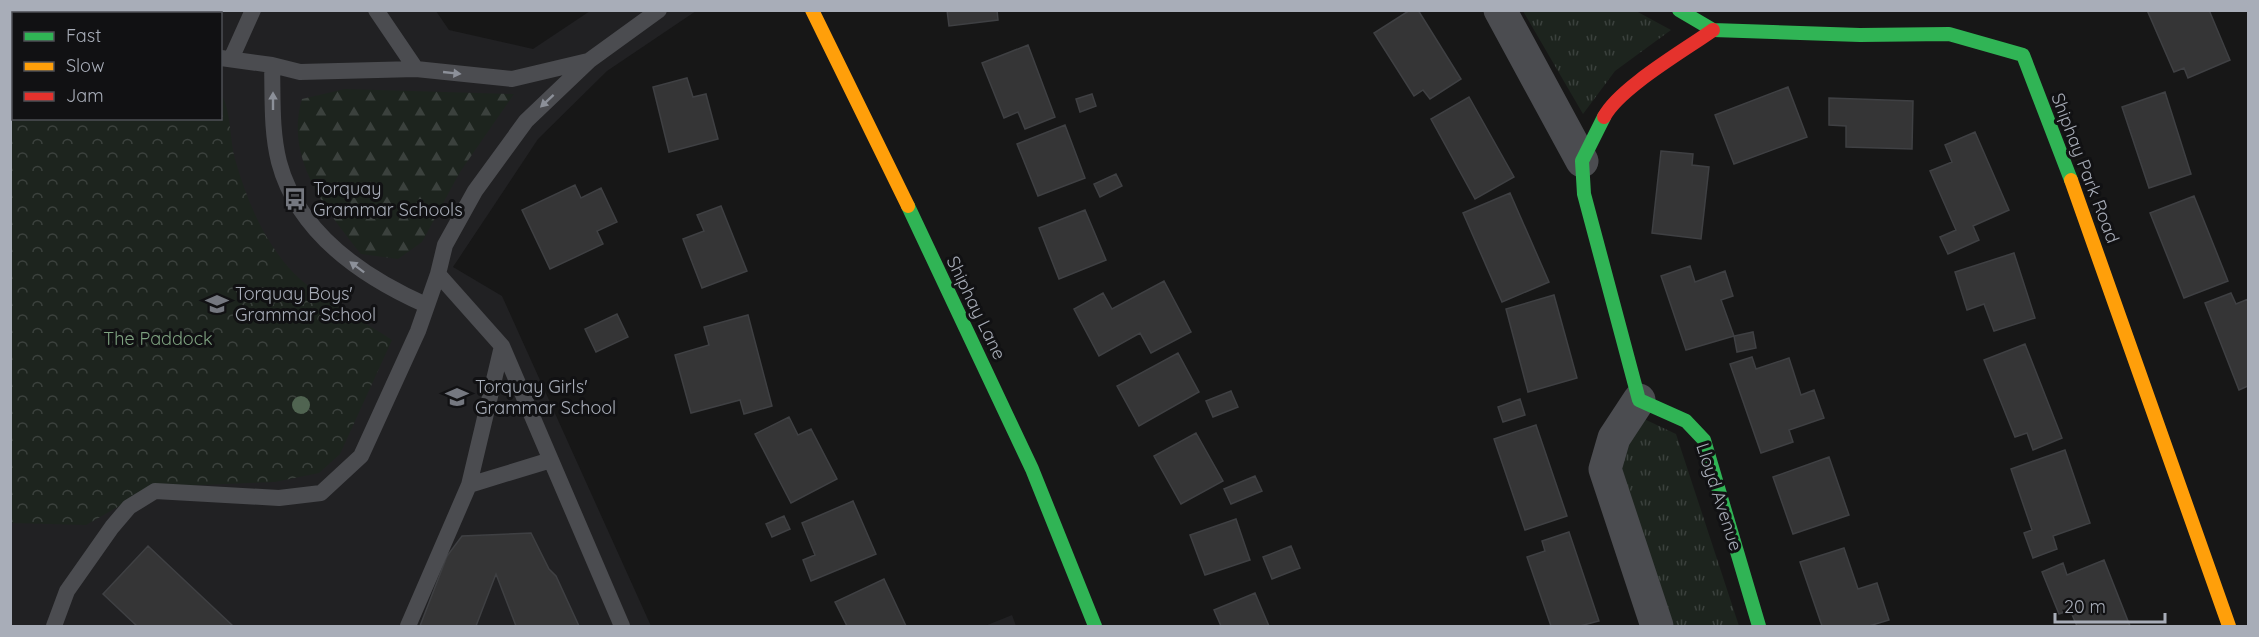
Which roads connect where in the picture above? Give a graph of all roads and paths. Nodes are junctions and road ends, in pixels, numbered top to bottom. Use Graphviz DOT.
graph roads {
  1 [pos="254,10"];
  2 [pos="376,10"];
  3 [pos="659,10"];
  4 [pos="812,10"];
  5 [pos="1500,10"];
  6 [pos="1679,10"];
  7 [pos="1713,30"];
  8 [pos="226,58"];
  9 [pos="590,60"];
  10 [pos="273,65"];
  11 [pos="416,69"];
  12 [pos="1582,161"];
  13 [pos="438,274"];
  14 [pos="426,305"];
  15 [pos="502,346"];
  16 [pos="1639,400"];
  17 [pos="551,460"];
  18 [pos="469,485"];
  19 [pos="54,627"];
  20 [pos="408,627"];
  21 [pos="622,627"];
  22 [pos="1095,627"];
  23 [pos="1657,627"];
  24 [pos="1759,627"];
  25 [pos="2229,627"];
  1 -- 8 [label="lane"];
  2 -- 11 [label="lane"];
  3 -- 9 [label="lane"];
  4 -- 22 [label="street, Shiphay Lane"];
  5 -- 12 [label="street"];
  6 -- 7 [label="street, Shiphay Park Road"];
  7 -- 12 [label="street"];
  7 -- 25 [label="street, Shiphay Park Road"];
  8 -- 10 [label="lane"];
  11 -- 9 [label="lane, one-way"];
  9 -- 13 [label="lane, one-way"];
  10 -- 11 [label="lane"];
  14 -- 10 [label="lane, one-way"];
  12 -- 16 [label="street"];
  13 -- 14 [label="lane"];
  13 -- 15 [label="lane"];
  14 -- 19 [label="lane"];
  15 -- 17 [label="lane"];
  15 -- 18 [label="lane"];
  16 -- 23 [label="street"];
  16 -- 24 [label="street, Lloyd Avenue"];
  17 -- 18 [label="lane"];
  17 -- 21 [label="lane"];
  18 -- 20 [label="lane"];
}
